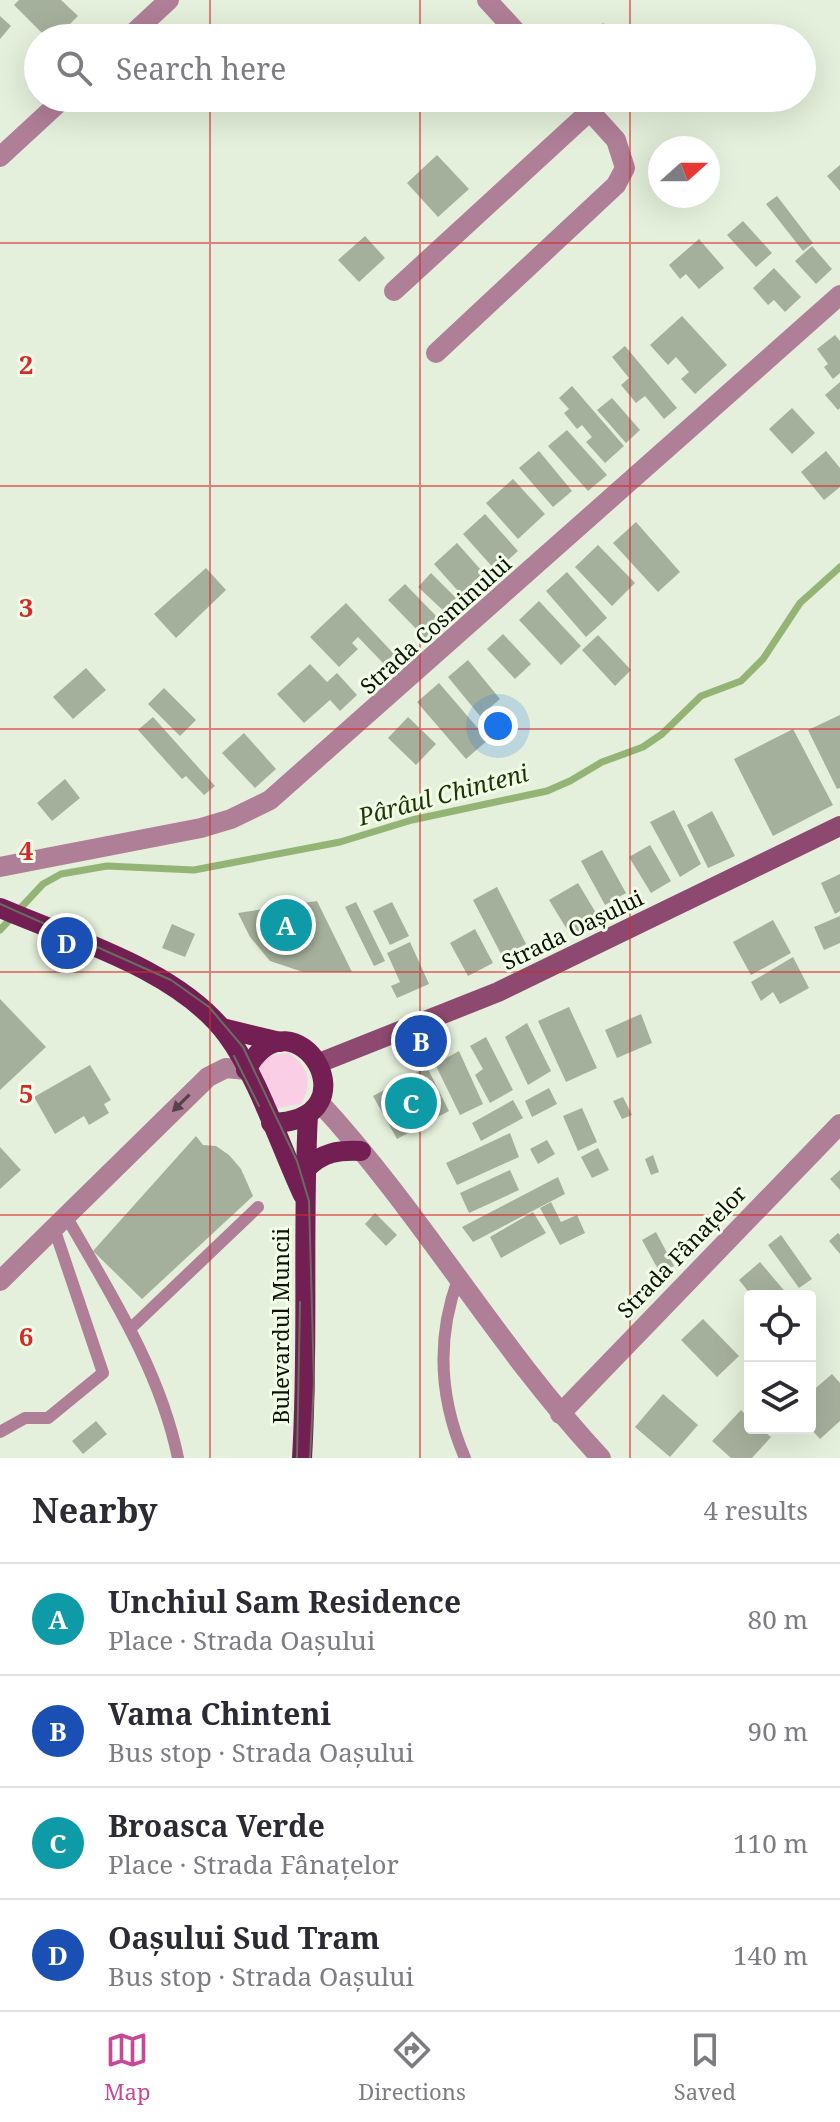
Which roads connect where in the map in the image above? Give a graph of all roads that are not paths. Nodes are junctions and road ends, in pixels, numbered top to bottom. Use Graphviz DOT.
graph roads {
  1 [pos="169,0"];
  2 [pos="487,0"];
  3 [pos="143,24"];
  4 [pos="509,24"];
  5 [pos="49,112"];
  6 [pos="576,112"];
  7 [pos="591,112"];
  8 [pos="0,157"];
  9 [pos="394,291"];
  10 [pos="840,295"];
  11 [pos="436,353"];
  12 [pos="840,826"];
  13 [pos="0,867"];
  14 [pos="0,908"];
  15 [pos="222,1028"];
  16 [pos="281,1042"];
  17 [pos="319,1063"];
  18 [pos="246,1070"];
  19 [pos="314,1108"];
  20 [pos="271,1123"];
  21 [pos="840,1124"];
  22 [pos="361,1151"];
  23 [pos="306,1169"];
  24 [pos="303,1195"];
  25 [pos="258,1207"];
  26 [pos="60,1222"];
  27 [pos="458,1279"];
  28 [pos="0,1281"];
  29 [pos="130,1329"];
  30 [pos="560,1414"];
  31 [pos="0,1432"];
  32 [pos="178,1458"];
  33 [pos="302,1458"];
  34 [pos="465,1458"];
  35 [pos="601,1458"];
  1 -- 3 [label="street"];
  2 -- 4 [label="street"];
  5 -- 8 [label="street"];
  6 -- 9 [label="street"];
  7 -- 11 [label="street"];
  10 -- 13 [label="street, Strada Cosminului"];
  12 -- 17 [label="main road, Strada Oașului"];
  14 -- 15 [label="main road"];
  15 -- 16 [label="main road"];
  15 -- 18 [label="main road"];
  16 -- 17 [label="main road"];
  16 -- 18 [label="main road"];
  17 -- 19 [label="main road"];
  18 -- 20 [label="main road"];
  18 -- 26 [label="street, one-way"];
  19 -- 20 [label="main road"];
  19 -- 22 [label="street"];
  19 -- 23 [label="main road, Bulevardul Muncii"];
  20 -- 24 [label="main road, Bulevardul Muncii"];
  21 -- 30 [label="street, Strada Fânațelor"];
  22 -- 23 [label="main road"];
  22 -- 27 [label="street"];
  23 -- 24 [label="main road, Bulevardul Muncii"];
  24 -- 33 [label="main road, Bulevardul Muncii"];
  25 -- 29 [label="lane"];
  26 -- 28 [label="street"];
  26 -- 29 [label="lane"];
  26 -- 31 [label="lane"];
  27 -- 30 [label="street"];
  27 -- 34 [label="lane"];
  29 -- 32 [label="lane"];
  30 -- 35 [label="street"];
}
